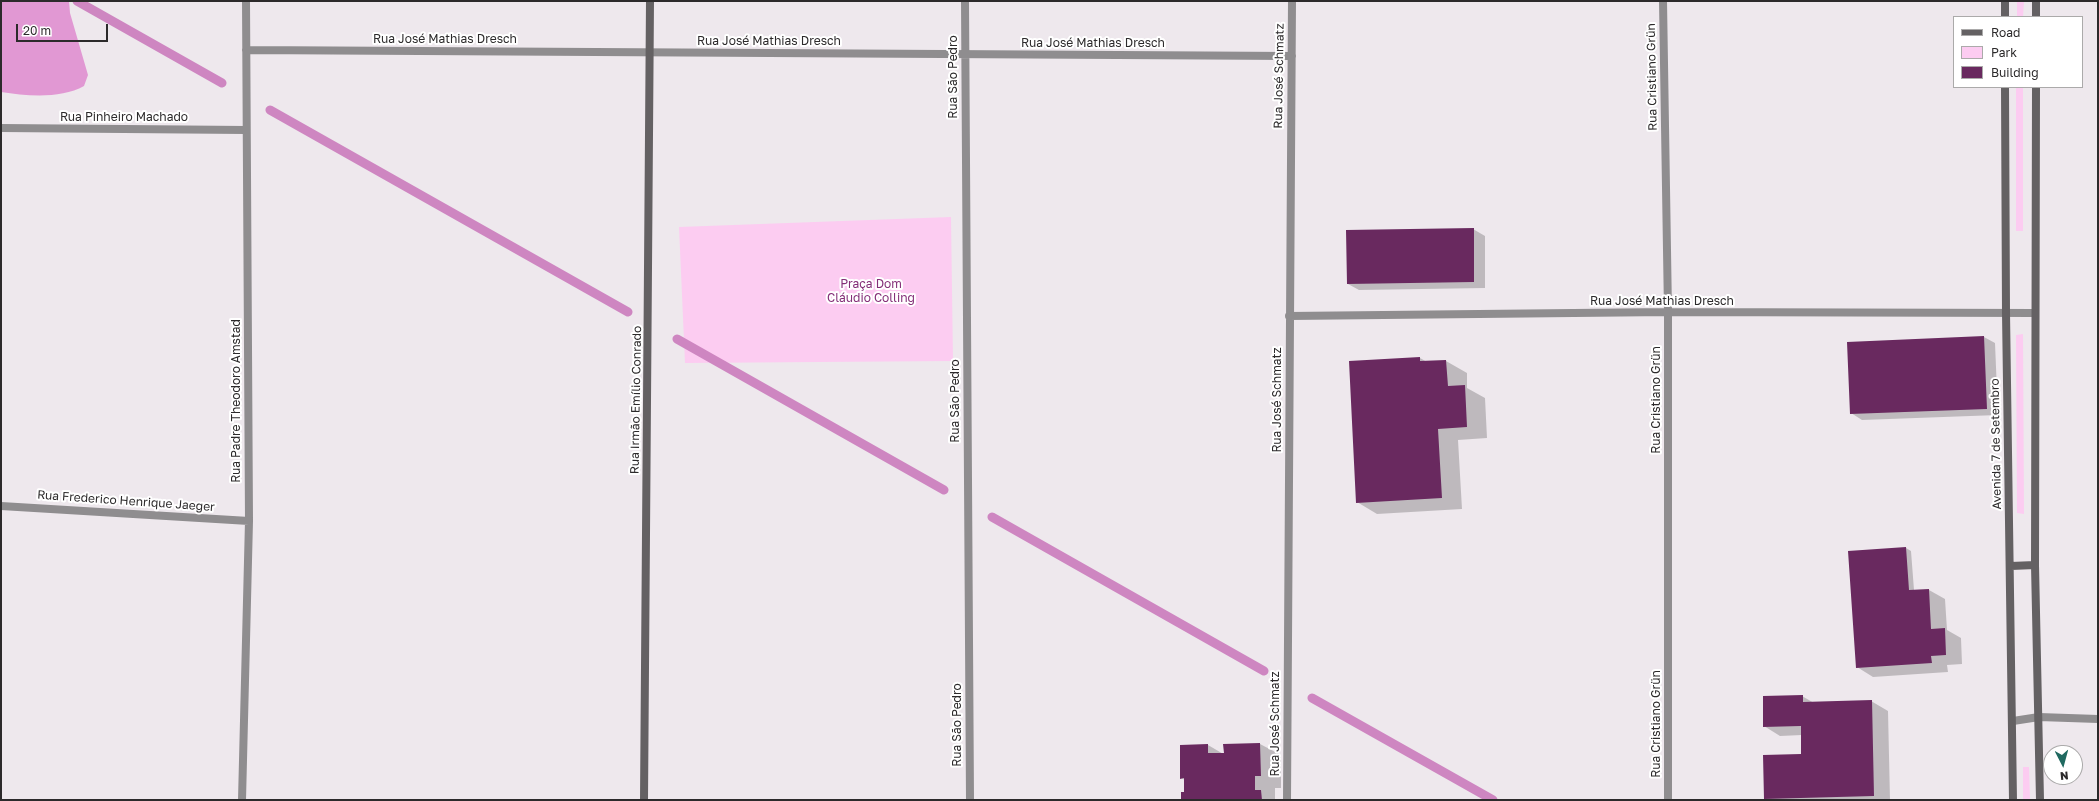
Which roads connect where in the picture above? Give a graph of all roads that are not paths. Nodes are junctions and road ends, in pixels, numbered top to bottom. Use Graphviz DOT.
graph roads {
  1 [pos="246,1"];
  2 [pos="650,1"];
  3 [pos="965,1"];
  4 [pos="1292,1"];
  5 [pos="1663,1"];
  6 [pos="2005,1"];
  7 [pos="2036,1"];
  8 [pos="2005,16"];
  9 [pos="2036,16"];
  10 [pos="246,50"];
  11 [pos="650,52"];
  12 [pos="965,54"];
  13 [pos="1292,56"];
  14 [pos="2005,88"];
  15 [pos="2036,88"];
  16 [pos="1,128"];
  17 [pos="246,130"];
  18 [pos="1668,312"];
  19 [pos="2006,313"];
  20 [pos="2034,313"];
  21 [pos="1289,316"];
  22 [pos="1,506"];
  23 [pos="249,521"];
  24 [pos="2036,565"];
  25 [pos="2011,566"];
  26 [pos="2039,717"];
  27 [pos="2098,719"];
  28 [pos="2013,721"];
  29 [pos="242,800"];
  30 [pos="644,800"];
  31 [pos="970,800"];
  32 [pos="1287,800"];
  33 [pos="1668,800"];
  34 [pos="2013,800"];
  35 [pos="2040,800"];
  1 -- 10 [label="street, Rua Padre Theodoro Amstad"];
  2 -- 11 [label="main road, Rua Irmão Emílio Conrado"];
  3 -- 12 [label="street, Rua São Pedro"];
  4 -- 13 [label="street, Rua José Schmatz"];
  5 -- 18 [label="street, Rua Cristiano Grün"];
  6 -- 8 [label="main road"];
  7 -- 9 [label="main road"];
  10 -- 11 [label="street, Rua José Mathias Dresch"];
  10 -- 17 [label="street, Rua Padre Theodoro Amstad"];
  11 -- 12 [label="street, Rua José Mathias Dresch"];
  11 -- 30 [label="main road, Rua Irmão Emílio Conrado"];
  12 -- 13 [label="street, Rua José Mathias Dresch"];
  12 -- 31 [label="street, Rua São Pedro"];
  13 -- 21 [label="street, Rua José Schmatz"];
  14 -- 19 [label="main road, Avenida 7 de Setembro"];
  15 -- 20 [label="main road"];
  16 -- 17 [label="street, Rua Pinheiro Machado"];
  17 -- 23 [label="street, Rua Padre Theodoro Amstad"];
  18 -- 19 [label="street, Rua José Mathias Dresch"];
  18 -- 21 [label="street, Rua José Mathias Dresch"];
  18 -- 33 [label="street, Rua Cristiano Grün"];
  19 -- 20 [label="street, Rua José Mathias Dresch"];
  19 -- 25 [label="main road, Avenida 7 de Setembro"];
  20 -- 24 [label="main road"];
  21 -- 32 [label="street, Rua José Schmatz"];
  22 -- 23 [label="street, Rua Frederico Henrique Jaeger"];
  23 -- 29 [label="street, Rua Padre Theodoro Amstad"];
  24 -- 25 [label="main road"];
  24 -- 26 [label="main road"];
  25 -- 28 [label="main road, Avenida 7 de Setembro"];
  26 -- 27 [label="street"];
  26 -- 28 [label="street"];
  26 -- 35 [label="main road"];
  28 -- 34 [label="main road, Avenida 7 de Setembro"];
}
